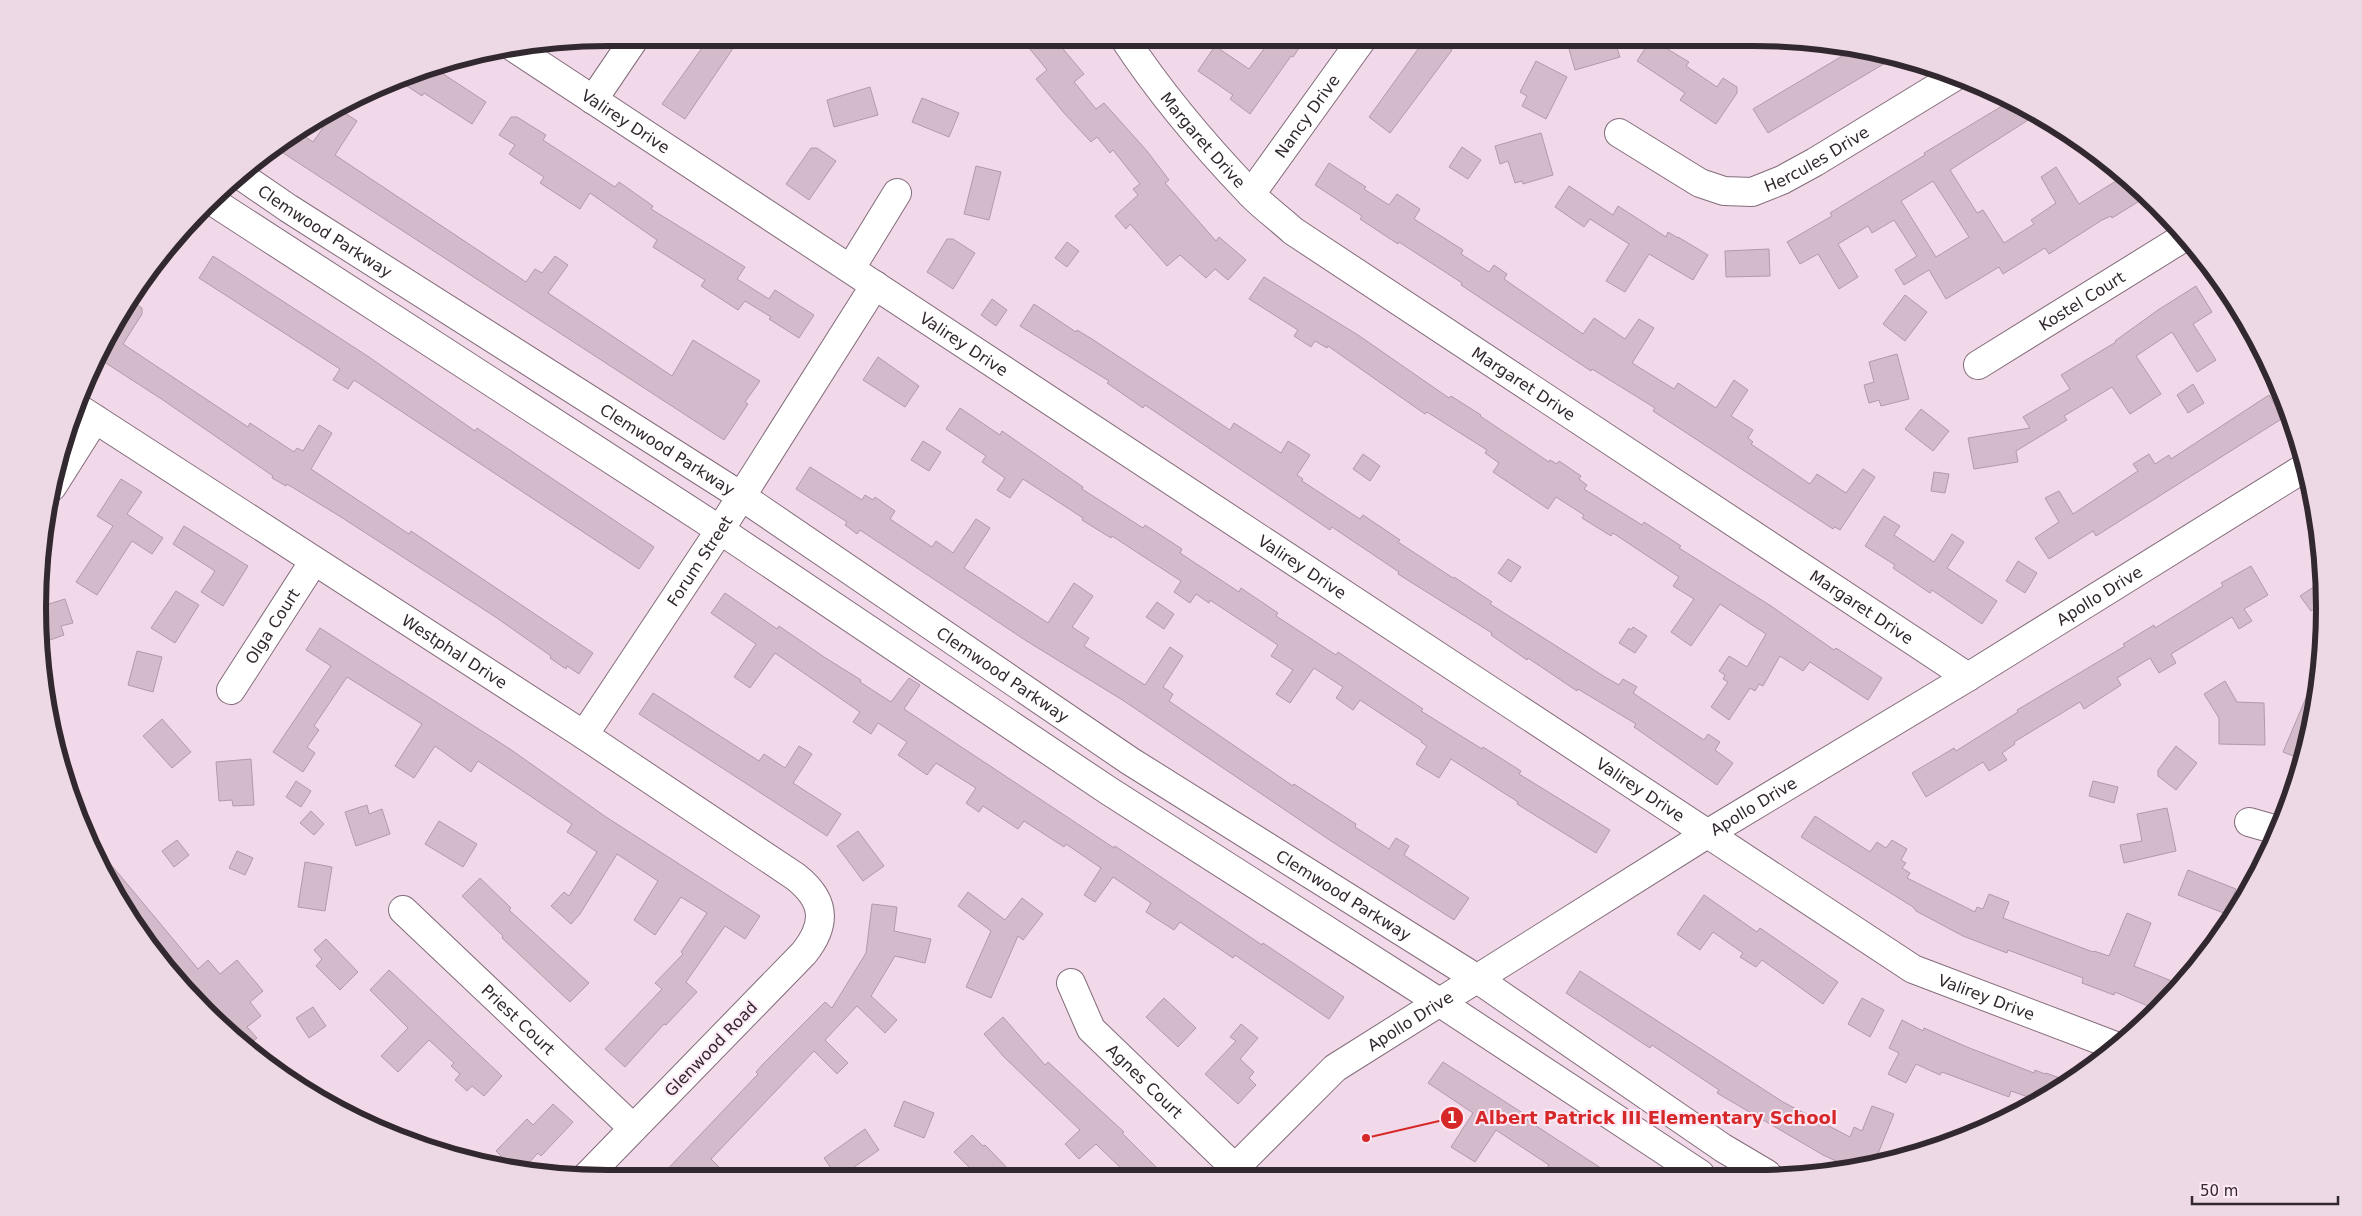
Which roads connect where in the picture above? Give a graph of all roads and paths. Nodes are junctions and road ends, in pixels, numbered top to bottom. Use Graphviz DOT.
graph roads {
  1 [pos="630,46"];
  2 [pos="1130,46"];
  3 [pos="1357,46"];
  4 [pos="522,53"];
  5 [pos="1948,81"];
  6 [pos="593,100"];
  7 [pos="1619,133"];
  8 [pos="246,179"];
  9 [pos="896,194"];
  10 [pos="1251,194"];
  11 [pos="218,205"];
  12 [pos="2178,241"];
  13 [pos="851,268"];
  14 [pos="875,284"];
  15 [pos="1978,365"];
  16 [pos="85,412"];
  17 [pos="71,445"];
  18 [pos="2299,471"];
  19 [pos="740,496"];
  20 [pos="720,530"];
  21 [pos="314,561"];
  22 [pos="1968,677"];
  23 [pos="231,690"];
  24 [pos="584,735"];
  25 [pos="2249,822"];
  26 [pos="2271,828"];
  27 [pos="1707,834"];
  28 [pos="403,910"];
  29 [pos="820,912"];
  30 [pos="1476,978"];
  31 [pos="1071,983"];
  32 [pos="1439,1002"];
  33 [pos="2109,1043"];
  34 [pos="633,1128"];
  35 [pos="593,1170"];
  36 [pos="1229,1170"];
  37 [pos="1233,1170"];
  38 [pos="1694,1170"];
  39 [pos="1760,1170"];
  1 -- 6 [label="street"];
  2 -- 10 [label="street, Margaret Drive"];
  3 -- 10 [label="street, Nancy Drive"];
  4 -- 6 [label="street, Valirey Drive"];
  5 -- 7 [label="street, Hercules Drive"];
  6 -- 13 [label="street, Valirey Drive"];
  8 -- 19 [label="street, Clemwood Parkway"];
  9 -- 13 [label="street"];
  10 -- 22 [label="street, Margaret Drive"];
  11 -- 20 [label="street"];
  12 -- 15 [label="street, Kostel Court"];
  13 -- 14 [label="street, Valirey Drive"];
  14 -- 19 [label="street, Forum Street"];
  14 -- 27 [label="street, Valirey Drive"];
  16 -- 17 [label="street"];
  16 -- 21 [label="street, Westphal Drive"];
  18 -- 22 [label="street, Apollo Drive"];
  19 -- 20 [label="street, Forum Street"];
  19 -- 30 [label="street, Clemwood Parkway"];
  20 -- 24 [label="street, Forum Street"];
  20 -- 32 [label="street"];
  21 -- 23 [label="street, Olga Court"];
  21 -- 24 [label="street, Westphal Drive"];
  22 -- 27 [label="street, Apollo Drive"];
  24 -- 29 [label="street, Westphal Drive"];
  25 -- 26 [label="street"];
  27 -- 30 [label="street, Apollo Drive"];
  27 -- 33 [label="street, Valirey Drive"];
  28 -- 34 [label="street, Priest Court"];
  29 -- 34 [label="street, Glenwood Road"];
  30 -- 32 [label="street, Apollo Drive"];
  30 -- 39 [label="street, Clemwood Parkway"];
  31 -- 36 [label="street, Agnes Court"];
  32 -- 37 [label="street, Apollo Drive"];
  32 -- 38 [label="street"];
  34 -- 35 [label="street, Glenwood Road"];
}
